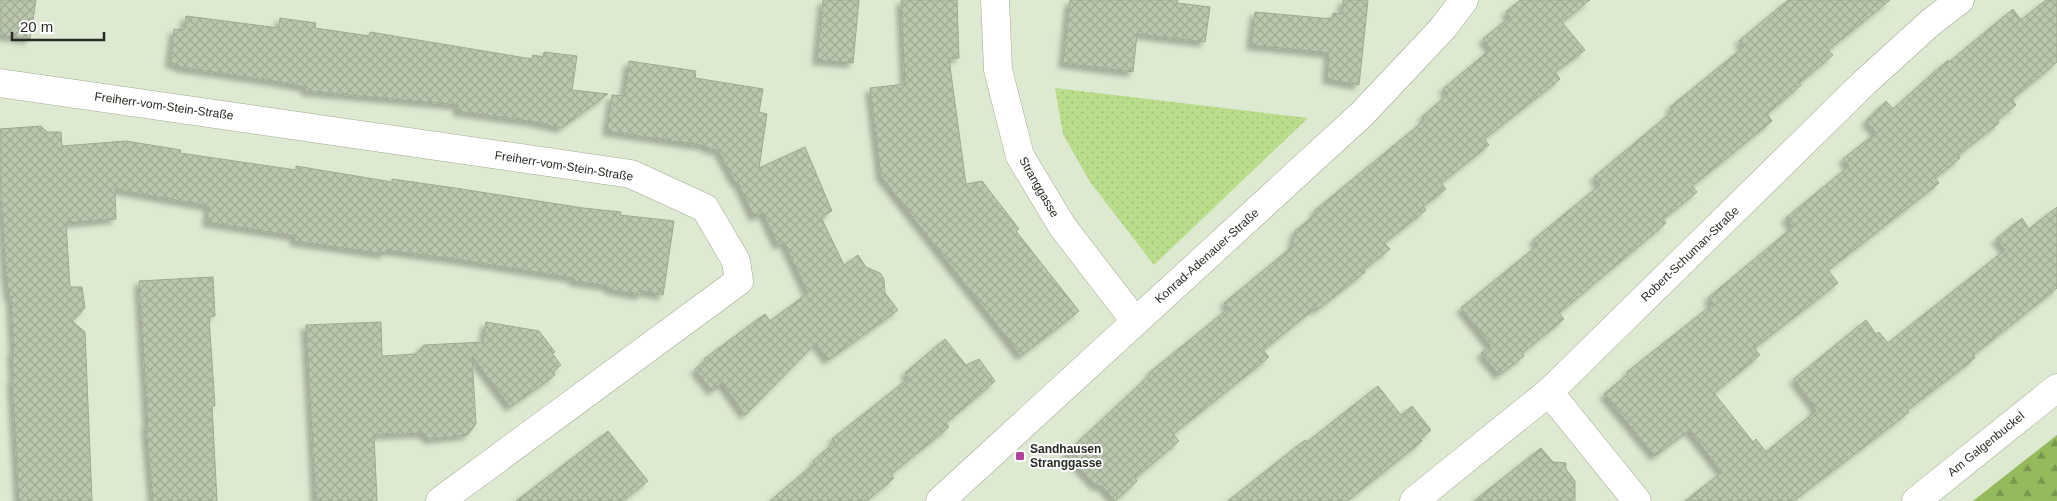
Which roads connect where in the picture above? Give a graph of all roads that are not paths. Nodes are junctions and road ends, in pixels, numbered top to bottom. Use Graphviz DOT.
graph roads {
  1 [pos="995,0"];
  2 [pos="1464,0"];
  3 [pos="1960,0"];
  4 [pos="0,83"];
  5 [pos="1135,320"];
  6 [pos="2057,388"];
  7 [pos="1549,392"];
  8 [pos="440,501"];
  9 [pos="940,501"];
  10 [pos="1414,501"];
  11 [pos="1637,501"];
  12 [pos="1916,501"];
  1 -- 5 [label="street, Stranggasse"];
  2 -- 5 [label="street, Konrad-Adenauer-Straße"];
  3 -- 7 [label="street, Robert-Schuman-Straße"];
  4 -- 8 [label="street, Freiherr-vom-Stein-Straße"];
  5 -- 9 [label="street, Konrad-Adenauer-Straße"];
  6 -- 12 [label="street, Am Galgenbuckel"];
  7 -- 10 [label="street, Robert-Schuman-Straße"];
  7 -- 11 [label="street"];
}
